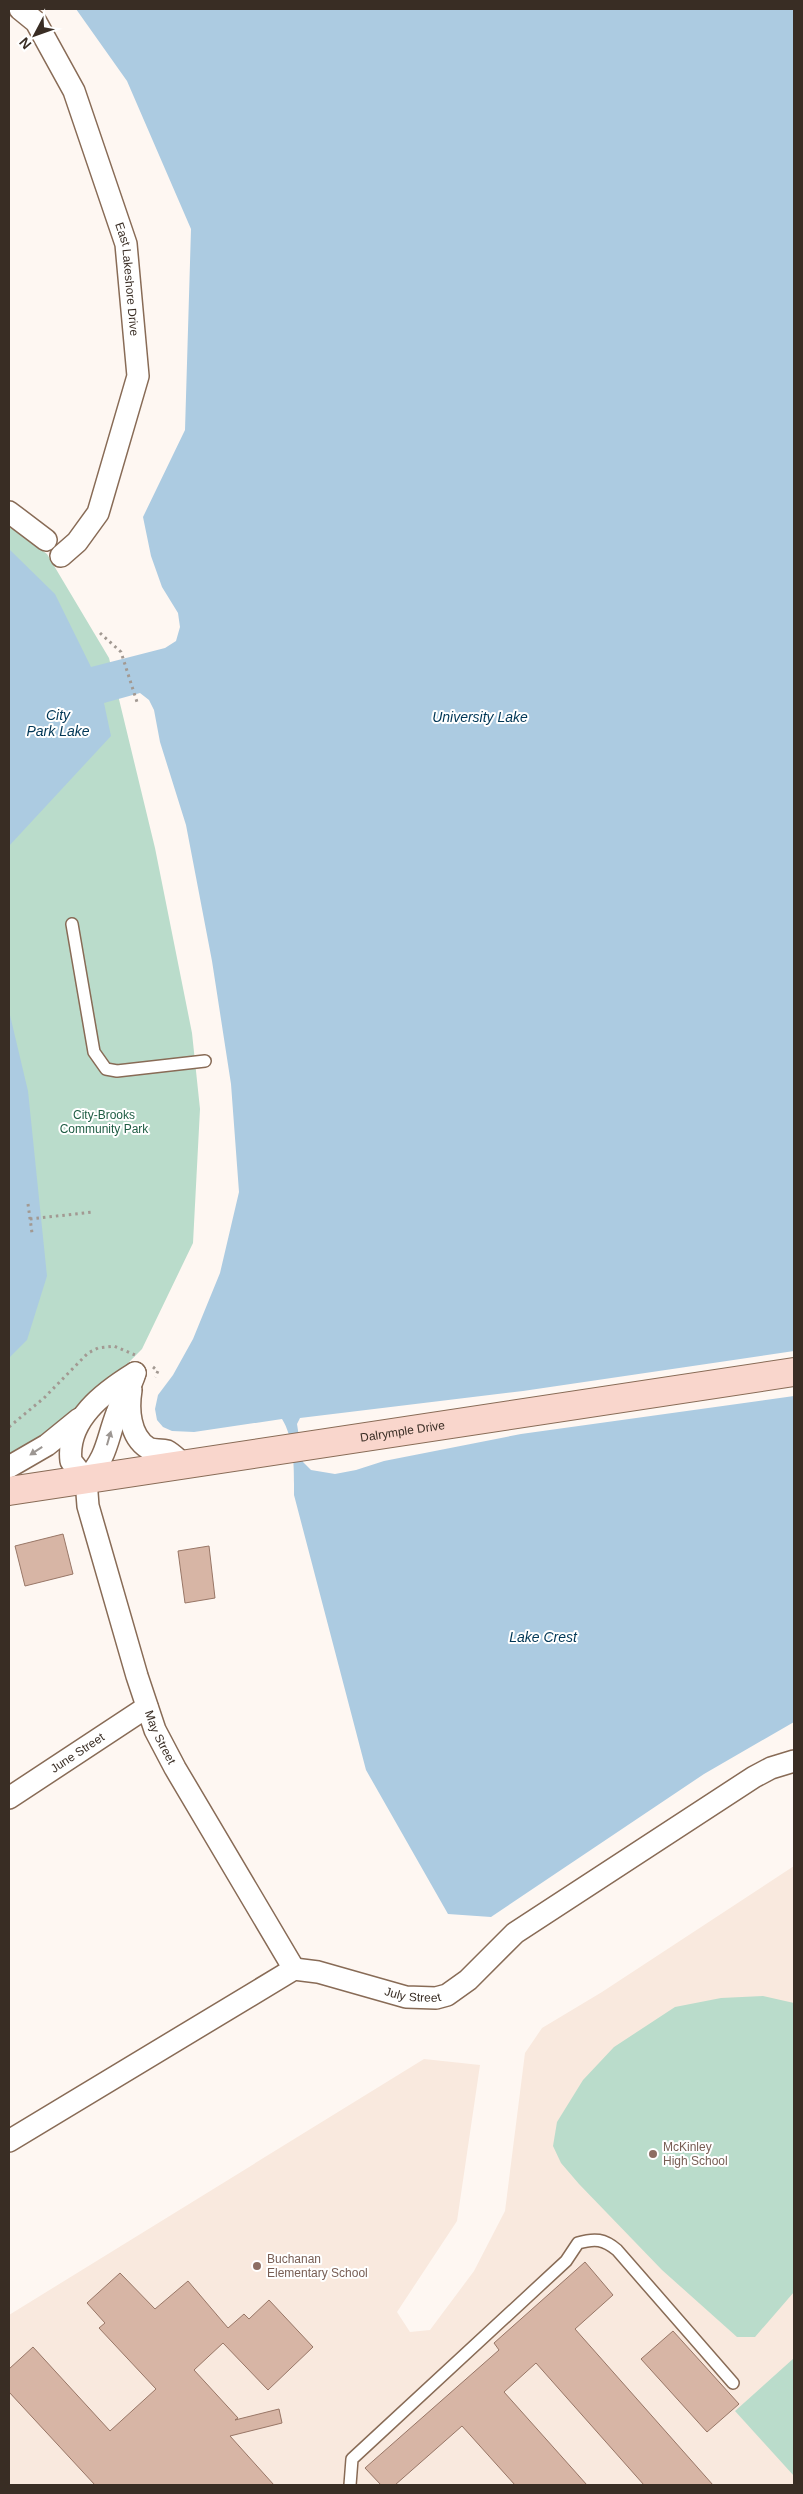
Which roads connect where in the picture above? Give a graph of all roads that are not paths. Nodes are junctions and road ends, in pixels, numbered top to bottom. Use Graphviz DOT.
graph roads {
  1 [pos="20,9"];
  2 [pos="9,512"];
  3 [pos="46,540"];
  4 [pos="62,556"];
  5 [pos="72,924"];
  6 [pos="205,1061"];
  7 [pos="794,1372"];
  8 [pos="142,1385"];
  9 [pos="89,1411"];
  10 [pos="186,1466"];
  11 [pos="9,1467"];
  12 [pos="86,1480"];
  13 [pos="9,1492"];
  14 [pos="147,1707"];
  15 [pos="794,1761"];
  16 [pos="9,1798"];
  17 [pos="294,1969"];
  18 [pos="9,2141"];
  19 [pos="733,2383"];
  20 [pos="350,2485"];
  1 -- 4 [label="street, East Lakeshore Drive"];
  2 -- 3 [label="street"];
  5 -- 6 [label="lane"];
  7 -- 10 [label="street, Dalrymple Drive"];
  8 -- 9 [label="street"];
  8 -- 10 [label="street"];
  12 -- 8 [label="street, one-way"];
  9 -- 11 [label="street, one-way"];
  9 -- 12 [label="street"];
  10 -- 12 [label="street, Dalrymple Drive"];
  12 -- 13 [label="street, Dalrymple Drive"];
  12 -- 14 [label="street, May Street"];
  14 -- 16 [label="street, June Street"];
  14 -- 17 [label="street, May Street"];
  15 -- 17 [label="street, July Street"];
  17 -- 18 [label="street"];
  19 -- 20 [label="lane"];
}
